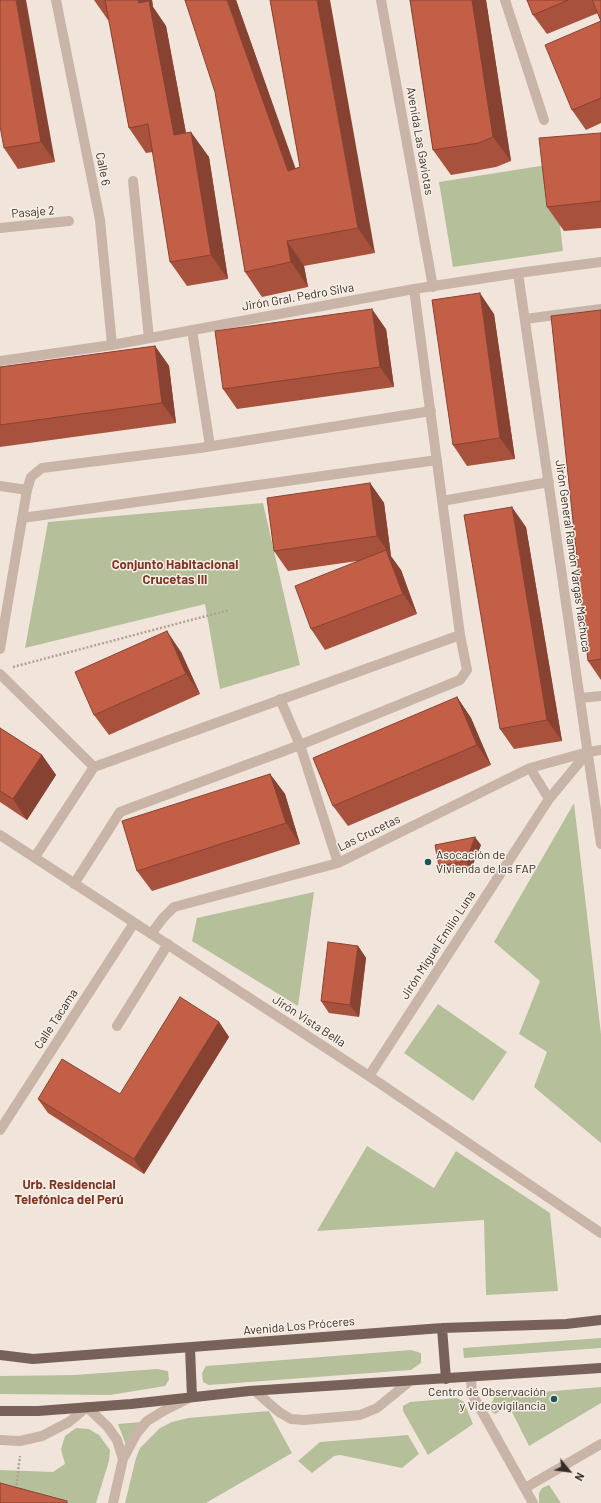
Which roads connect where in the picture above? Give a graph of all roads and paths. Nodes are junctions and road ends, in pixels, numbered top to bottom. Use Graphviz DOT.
graph roads {
  1 [pos="56,0"];
  2 [pos="381,0"];
  3 [pos="505,0"];
  4 [pos="544,120"];
  5 [pos="132,181"];
  6 [pos="69,221"];
  7 [pos="0,228"];
  8 [pos="601,262"];
  9 [pos="518,273"];
  10 [pos="433,287"];
  11 [pos="414,289"];
  12 [pos="601,309"];
  13 [pos="525,319"];
  14 [pos="192,330"];
  15 [pos="150,338"];
  16 [pos="112,345"];
  17 [pos="0,361"];
  18 [pos="430,411"];
  19 [pos="210,446"];
  20 [pos="437,460"];
  21 [pos="549,482"];
  22 [pos="0,486"];
  23 [pos="27,490"];
  24 [pos="442,501"];
  25 [pos="22,518"];
  26 [pos="229,610"];
  27 [pos="460,635"];
  28 [pos="0,649"];
  29 [pos="3,671"];
  30 [pos="601,696"];
  31 [pos="580,698"];
  32 [pos="280,699"];
  33 [pos="300,745"];
  34 [pos="601,750"];
  35 [pos="588,752"];
  36 [pos="94,767"];
  37 [pos="530,768"];
  38 [pos="549,799"];
  39 [pos="0,835"];
  40 [pos="601,844"];
  41 [pos="35,857"];
  42 [pos="338,863"];
  43 [pos="74,884"];
  44 [pos="134,923"];
  45 [pos="152,934"];
  46 [pos="168,944"];
  47 [pos="117,1026"];
  48 [pos="369,1076"];
  49 [pos="0,1130"];
  50 [pos="601,1233"];
  51 [pos="601,1320"];
  52 [pos="442,1328"];
  53 [pos="190,1348"];
  54 [pos="0,1355"];
  55 [pos="601,1368"];
  56 [pos="471,1378"];
  57 [pos="446,1379"];
  58 [pos="410,1381"];
  59 [pos="255,1391"];
  60 [pos="192,1397"];
  61 [pos="87,1407"];
  62 [pos="0,1411"];
  63 [pos="0,1440"];
  64 [pos="601,1444"];
  65 [pos="123,1459"];
  66 [pos="20,1465"];
  67 [pos="525,1488"];
  68 [pos="16,1489"];
  69 [pos="113,1503"];
  70 [pos="533,1503"];
  1 -- 16 [label="street, Calle 6"];
  2 -- 10 [label="street, Avenida Las Gaviotas"];
  3 -- 4 [label="street"];
  5 -- 15 [label="street"];
  6 -- 7 [label="street, Pasaje 2"];
  8 -- 9 [label="street, Jirón Gral. Pedro Silva"];
  9 -- 10 [label="street, Jirón Gral. Pedro Silva"];
  9 -- 13 [label="street, Jirón General Ramón Vargas Machuca"];
  10 -- 11 [label="street, Jirón Gral. Pedro Silva"];
  11 -- 14 [label="street, Jirón Gral. Pedro Silva"];
  11 -- 18 [label="street"];
  12 -- 13 [label="street"];
  13 -- 21 [label="street, Jirón General Ramón Vargas Machuca"];
  14 -- 15 [label="street, Jirón Gral. Pedro Silva"];
  14 -- 19 [label="street"];
  15 -- 16 [label="street, Jirón Gral. Pedro Silva"];
  16 -- 17 [label="street, Jirón Gral. Pedro Silva"];
  18 -- 19 [label="street"];
  18 -- 20 [label="street"];
  19 -- 23 [label="street"];
  20 -- 24 [label="street"];
  20 -- 25 [label="street"];
  21 -- 24 [label="street"];
  21 -- 31 [label="street, Jirón General Ramón Vargas Machuca"];
  22 -- 23 [label="street"];
  23 -- 25 [label="street"];
  24 -- 27 [label="street"];
  25 -- 28 [label="street"];
  26 -- 29 [label="path"];
  27 -- 32 [label="street"];
  27 -- 33 [label="street"];
  29 -- 36 [label="street"];
  30 -- 31 [label="street"];
  31 -- 35 [label="street, Jirón General Ramón Vargas Machuca"];
  32 -- 33 [label="street"];
  32 -- 36 [label="street"];
  33 -- 42 [label="street"];
  33 -- 43 [label="street"];
  34 -- 35 [label="street, Las Crucetas"];
  35 -- 37 [label="street, Las Crucetas"];
  35 -- 38 [label="street, Jirón Miguel Emilio Luna"];
  35 -- 40 [label="street, Jirón General Ramón Vargas Machuca"];
  36 -- 41 [label="street"];
  37 -- 38 [label="street"];
  37 -- 42 [label="street, Las Crucetas"];
  38 -- 48 [label="street, Jirón Miguel Emilio Luna"];
  39 -- 41 [label="street, Jirón Vista Bella"];
  41 -- 43 [label="street, Jirón Vista Bella"];
  42 -- 45 [label="street, Las Crucetas"];
  43 -- 44 [label="street, Jirón Vista Bella"];
  44 -- 45 [label="street, Jirón Vista Bella"];
  44 -- 49 [label="street, Calle Tacama"];
  45 -- 46 [label="street, Jirón Vista Bella"];
  46 -- 47 [label="street"];
  46 -- 48 [label="street, Jirón Vista Bella"];
  48 -- 50 [label="street, Jirón Vista Bella"];
  51 -- 52 [label="main road, Avenida Los Próceres"];
  52 -- 53 [label="main road, Avenida Los Próceres"];
  52 -- 57 [label="main road"];
  53 -- 54 [label="main road, Avenida Los Próceres"];
  53 -- 60 [label="main road"];
  55 -- 56 [label="main road"];
  56 -- 57 [label="main road"];
  56 -- 67 [label="street"];
  57 -- 58 [label="main road"];
  58 -- 59 [label="main road"];
  58 -- 59 [label="street"];
  59 -- 60 [label="main road"];
  60 -- 61 [label="main road"];
  60 -- 65 [label="street"];
  61 -- 62 [label="main road"];
  61 -- 63 [label="street"];
  61 -- 65 [label="street"];
  64 -- 67 [label="street"];
  65 -- 69 [label="street"];
  66 -- 68 [label="path"];
  67 -- 70 [label="street"];
}
